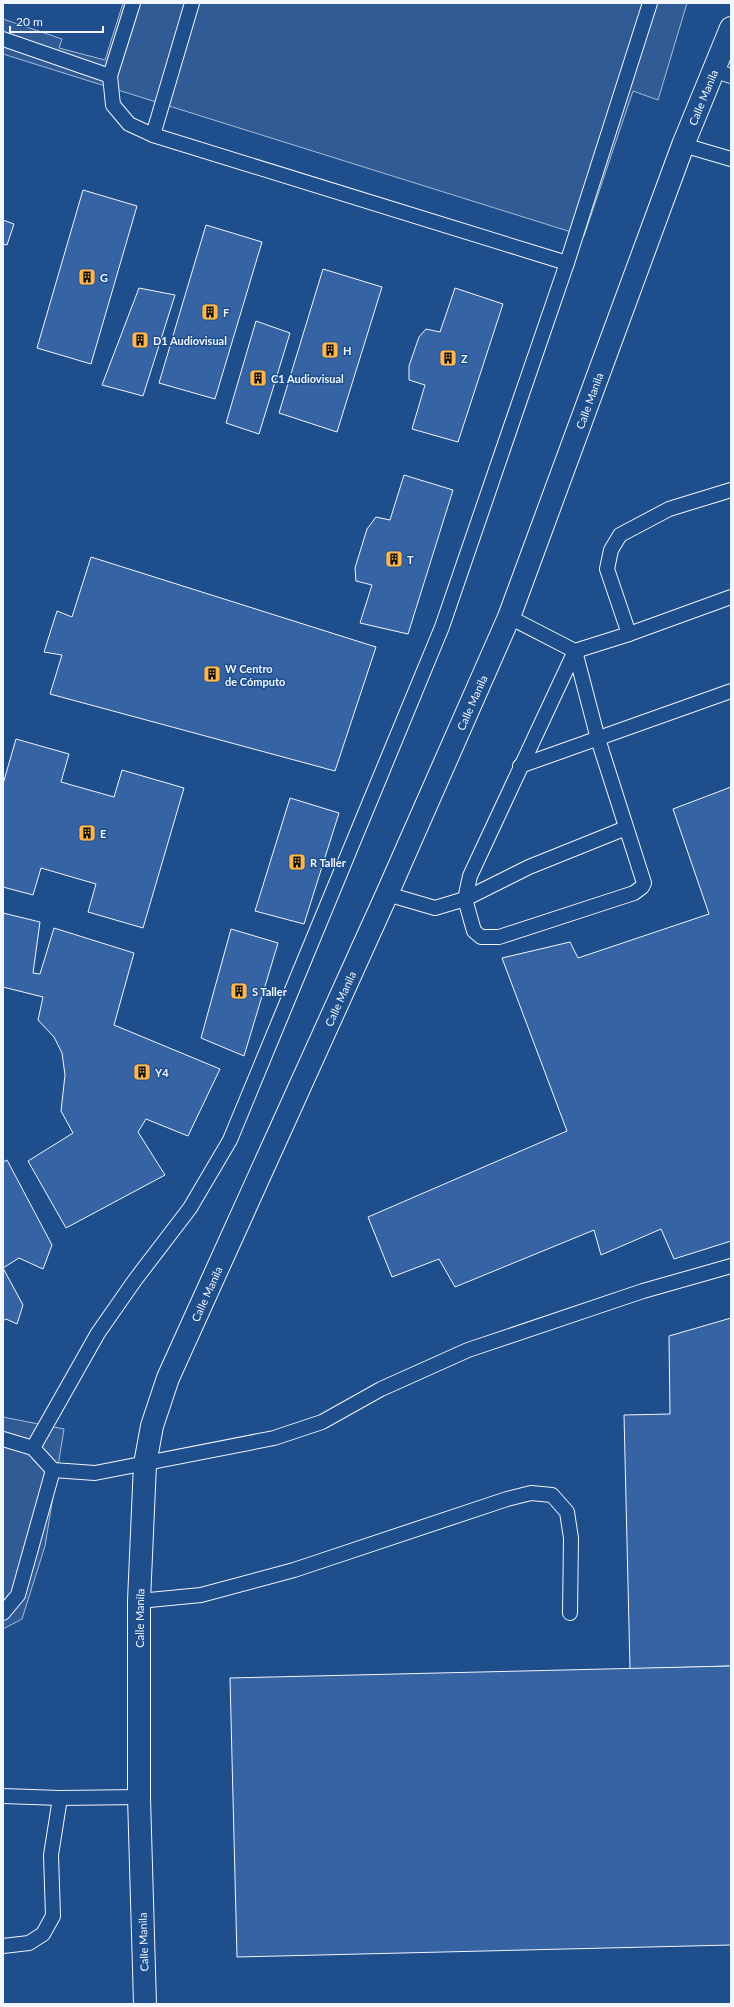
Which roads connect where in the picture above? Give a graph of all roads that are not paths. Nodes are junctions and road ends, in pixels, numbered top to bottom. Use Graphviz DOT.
graph roads {
  1 [pos="133,3"];
  2 [pos="192,3"];
  3 [pos="650,3"];
  4 [pos="731,28"];
  5 [pos="3,39"];
  6 [pos="722,73"];
  7 [pos="110,76"];
  8 [pos="153,135"];
  9 [pos="683,145"];
  10 [pos="731,159"];
  11 [pos="567,262"];
  12 [pos="731,490"];
  13 [pos="731,597"];
  14 [pos="509,617"];
  15 [pos="629,634"];
  16 [pos="575,651"];
  17 [pos="731,691"];
  18 [pos="598,739"];
  19 [pos="520,766"];
  20 [pos="626,828"];
  21 [pos="387,894"];
  22 [pos="465,899"];
  23 [pos="731,1266"];
  24 [pos="3,1439"];
  25 [pos="33,1448"];
  26 [pos="145,1464"];
  27 [pos="53,1470"];
  28 [pos="139,1601"];
  29 [pos="3,1613"];
  30 [pos="570,1613"];
  31 [pos="3,1796"];
  32 [pos="139,1797"];
  33 [pos="60,1798"];
  34 [pos="3,1946"];
  35 [pos="145,2004"];
  1 -- 7 [label="lane"];
  2 -- 8 [label="lane"];
  3 -- 11 [label="lane"];
  4 -- 6 [label="street, Calle Manila"];
  5 -- 7 [label="lane"];
  6 -- 9 [label="street, Calle Manila"];
  7 -- 8 [label="lane"];
  8 -- 11 [label="lane"];
  9 -- 10 [label="lane"];
  9 -- 14 [label="street, Calle Manila"];
  11 -- 25 [label="lane"];
  12 -- 15 [label="lane"];
  13 -- 15 [label="lane"];
  14 -- 16 [label="lane"];
  14 -- 21 [label="street, Calle Manila"];
  15 -- 16 [label="lane"];
  16 -- 18 [label="lane"];
  16 -- 19 [label="lane"];
  17 -- 18 [label="lane"];
  18 -- 19 [label="lane"];
  18 -- 20 [label="lane"];
  19 -- 22 [label="lane"];
  20 -- 22 [label="lane"];
  20 -- 22 [label="lane"];
  21 -- 22 [label="lane"];
  21 -- 26 [label="street, Calle Manila"];
  23 -- 26 [label="lane"];
  24 -- 25 [label="lane"];
  25 -- 27 [label="lane"];
  26 -- 27 [label="lane"];
  26 -- 28 [label="street, Calle Manila"];
  27 -- 29 [label="lane"];
  28 -- 30 [label="lane"];
  28 -- 32 [label="street, Calle Manila"];
  31 -- 33 [label="lane"];
  32 -- 33 [label="lane"];
  32 -- 35 [label="street, Calle Manila"];
  33 -- 34 [label="lane"];
}
